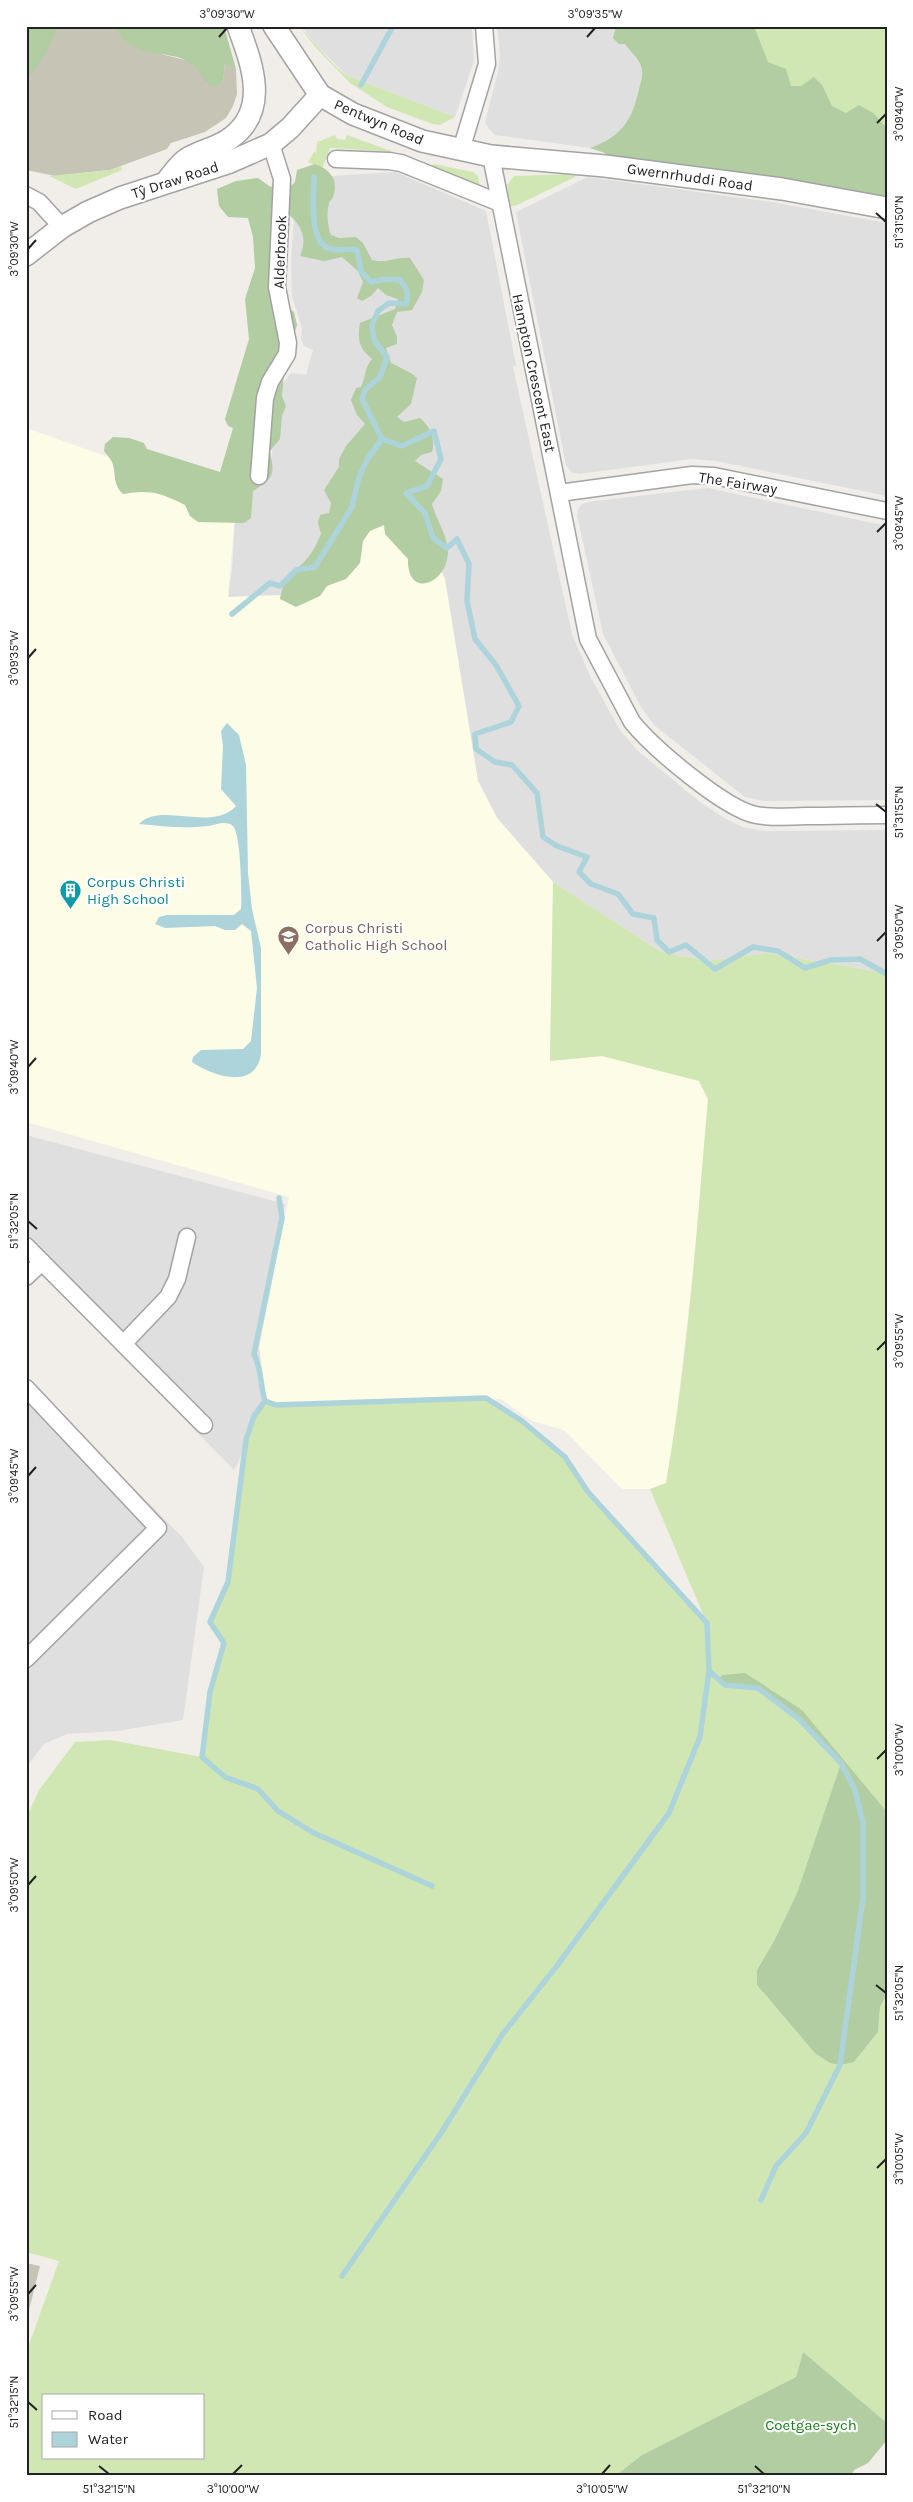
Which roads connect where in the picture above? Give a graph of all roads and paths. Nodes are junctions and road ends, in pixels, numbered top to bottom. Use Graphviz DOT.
graph roads {
  1 [pos="238,26"];
  2 [pos="274,26"];
  3 [pos="484,26"];
  4 [pos="320,95"];
  5 [pos="271,144"];
  6 [pos="461,150"];
  7 [pos="491,156"];
  8 [pos="336,159"];
  9 [pos="164,184"];
  10 [pos="26,195"];
  11 [pos="500,204"];
  12 [pos="887,208"];
  13 [pos="62,227"];
  14 [pos="26,255"];
  15 [pos="259,476"];
  16 [pos="558,493"];
  17 [pos="887,511"];
  18 [pos="887,815"];
  19 [pos="187,1237"];
  20 [pos="26,1246"];
  21 [pos="42,1262"];
  22 [pos="26,1277"];
  23 [pos="124,1343"];
  24 [pos="26,1388"];
  25 [pos="204,1425"];
  26 [pos="32,1641"];
  27 [pos="26,1659"];
  1 -- 9 [label="street"];
  2 -- 4 [label="street, Pentwyn Road"];
  3 -- 6 [label="street"];
  4 -- 5 [label="street, Tŷ Draw Road"];
  4 -- 6 [label="street, Pentwyn Road"];
  5 -- 9 [label="street, Tŷ Draw Road"];
  5 -- 15 [label="street, Alderbrook"];
  6 -- 7 [label="street, Pentwyn Road"];
  7 -- 11 [label="street, Hampton Crescent East"];
  7 -- 12 [label="street, Gwernrhuddi Road"];
  8 -- 11 [label="street"];
  9 -- 13 [label="street, Tŷ Draw Road"];
  10 -- 13 [label="street"];
  11 -- 16 [label="street, Hampton Crescent East"];
  13 -- 14 [label="street, Tŷ Draw Road"];
  16 -- 17 [label="street, The Fairway"];
  16 -- 18 [label="street, Hampton Crescent East"];
  19 -- 23 [label="street"];
  20 -- 21 [label="street"];
  21 -- 22 [label="street"];
  21 -- 23 [label="street"];
  23 -- 25 [label="street"];
  24 -- 26 [label="street"];
  26 -- 27 [label="street"];
}
